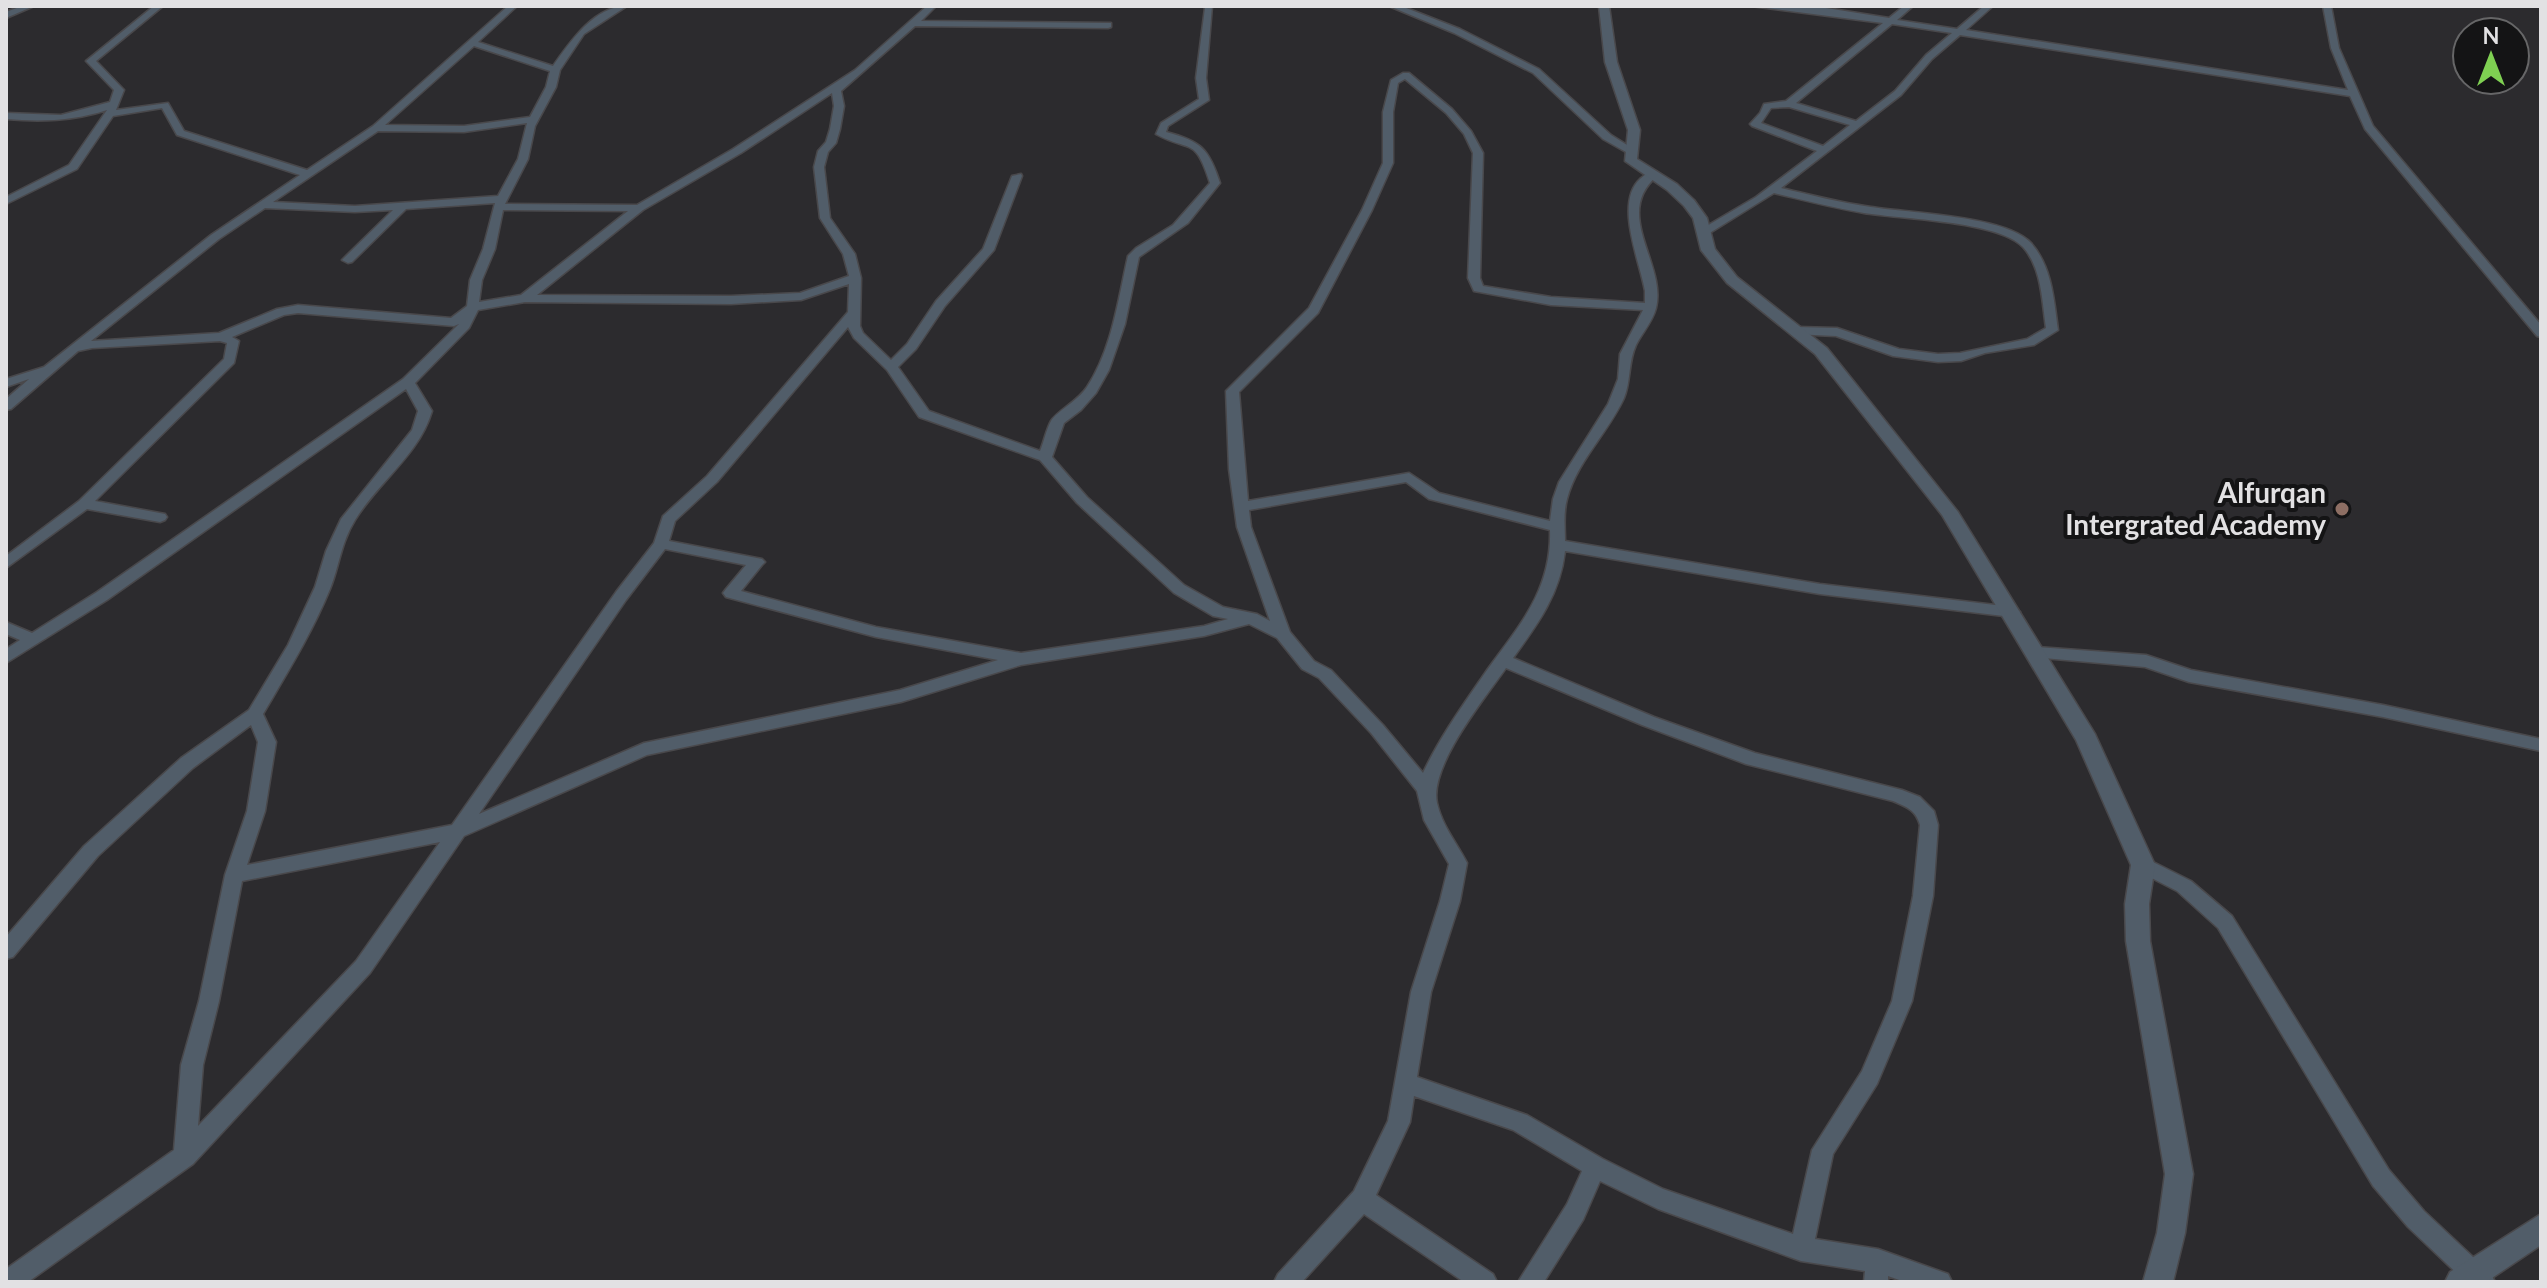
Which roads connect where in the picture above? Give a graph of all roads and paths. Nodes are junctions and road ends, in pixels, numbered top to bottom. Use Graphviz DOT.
graph roads {
  1 [pos="30,6"];
  2 [pos="159,6"];
  3 [pos="513,6"];
  4 [pos="623,6"];
  5 [pos="932,6"];
  6 [pos="1207,6"];
  7 [pos="1393,6"];
  8 [pos="1604,6"];
  9 [pos="1755,6"];
  10 [pos="1909,6"];
  11 [pos="1989,6"];
  12 [pos="2327,6"];
  13 [pos="1827,8"];
  14 [pos="6,15"];
  15 [pos="1892,22"];
  16 [pos="911,23"];
  17 [pos="1108,25"];
  18 [pos="1959,33"];
  19 [pos="471,42"];
  20 [pos="555,70"];
  21 [pos="842,82"];
  22 [pos="2354,94"];
  23 [pos="1789,104"];
  24 [pos="112,109"];
  25 [pos="6,116"];
  26 [pos="534,119"];
  27 [pos="1856,124"];
  28 [pos="376,128"];
  29 [pos="1630,150"];
  30 [pos="1824,150"];
  31 [pos="309,174"];
  32 [pos="1653,174"];
  33 [pos="1017,176"];
  34 [pos="1771,189"];
  35 [pos="6,201"];
  36 [pos="500,203"];
  37 [pos="263,205"];
  38 [pos="403,206"];
  39 [pos="639,208"];
  40 [pos="1704,232"];
  41 [pos="348,260"];
  42 [pos="855,278"];
  43 [pos="525,298"];
  44 [pos="473,307"];
  45 [pos="1651,307"];
  46 [pos="854,313"];
  47 [pos="1796,331"];
  48 [pos="2541,333"];
  49 [pos="221,337"];
  50 [pos="61,358"];
  51 [pos="50,367"];
  52 [pos="891,367"];
  53 [pos="408,382"];
  54 [pos="6,383"];
  55 [pos="6,406"];
  56 [pos="1045,457"];
  57 [pos="84,504"];
  58 [pos="1241,507"];
  59 [pos="160,517"];
  60 [pos="1557,536"];
  61 [pos="661,544"];
  62 [pos="6,563"];
  63 [pos="2012,612"];
  64 [pos="1251,618"];
  65 [pos="6,627"];
  66 [pos="1283,634"];
  67 [pos="33,640"];
  68 [pos="2037,653"];
  69 [pos="6,657"];
  70 [pos="1020,659"];
  71 [pos="1504,661"];
  72 [pos="255,714"];
  73 [pos="2541,745"];
  74 [pos="1425,788"];
  75 [pos="458,831"];
  76 [pos="2143,865"];
  77 [pos="234,875"];
  78 [pos="6,951"];
  79 [pos="1406,1083"];
  80 [pos="185,1156"];
  81 [pos="1595,1167"];
  82 [pos="1362,1199"];
  83 [pos="2541,1228"];
  84 [pos="1801,1249"];
  85 [pos="1877,1271"];
  86 [pos="2472,1279"];
  87 [pos="8,1282"];
  88 [pos="1286,1282"];
  89 [pos="1485,1282"];
  90 [pos="1530,1282"];
  91 [pos="1940,1282"];
  92 [pos="2158,1282"];
  1 -- 14 [label="street"];
  2 -- 24 [label="street"];
  3 -- 19 [label="street"];
  4 -- 20 [label="street"];
  5 -- 16 [label="street"];
  6 -- 56 [label="street"];
  7 -- 29 [label="street"];
  8 -- 29 [label="street"];
  9 -- 13 [label="street"];
  10 -- 15 [label="street"];
  11 -- 18 [label="street"];
  12 -- 22 [label="street"];
  13 -- 15 [label="street"];
  15 -- 18 [label="street"];
  15 -- 23 [label="street"];
  16 -- 17 [label="street"];
  16 -- 21 [label="street"];
  18 -- 22 [label="street"];
  18 -- 27 [label="street"];
  19 -- 20 [label="street"];
  19 -- 28 [label="street"];
  20 -- 26 [label="street"];
  21 -- 39 [label="street"];
  21 -- 42 [label="street"];
  22 -- 48 [label="street"];
  23 -- 27 [label="street"];
  23 -- 30 [label="street"];
  24 -- 25 [label="street"];
  24 -- 31 [label="street"];
  24 -- 35 [label="street"];
  26 -- 28 [label="street"];
  26 -- 36 [label="street"];
  27 -- 30 [label="street"];
  28 -- 31 [label="street"];
  29 -- 32 [label="street"];
  30 -- 34 [label="street"];
  31 -- 37 [label="street"];
  32 -- 40 [label="street"];
  32 -- 45 [label="street"];
  33 -- 52 [label="street"];
  34 -- 40 [label="street"];
  34 -- 47 [label="street"];
  36 -- 38 [label="street"];
  36 -- 39 [label="street"];
  36 -- 44 [label="street"];
  37 -- 38 [label="street"];
  37 -- 50 [label="street"];
  38 -- 41 [label="street"];
  39 -- 43 [label="street"];
  40 -- 47 [label="street"];
  42 -- 43 [label="street"];
  42 -- 46 [label="street"];
  43 -- 44 [label="street"];
  44 -- 49 [label="street"];
  44 -- 53 [label="street"];
  45 -- 58 [label="street"];
  45 -- 60 [label="street"];
  46 -- 52 [label="street"];
  46 -- 61 [label="street"];
  47 -- 63 [label="street"];
  49 -- 50 [label="street"];
  49 -- 57 [label="street"];
  50 -- 51 [label="street"];
  51 -- 54 [label="street"];
  51 -- 55 [label="street"];
  52 -- 56 [label="street"];
  53 -- 67 [label="street"];
  53 -- 72 [label="street"];
  56 -- 64 [label="street"];
  57 -- 59 [label="street"];
  57 -- 62 [label="street"];
  58 -- 60 [label="street"];
  58 -- 66 [label="street"];
  60 -- 63 [label="street"];
  60 -- 71 [label="street"];
  61 -- 70 [label="street"];
  61 -- 75 [label="street"];
  63 -- 68 [label="street"];
  64 -- 66 [label="street"];
  64 -- 70 [label="street"];
  65 -- 67 [label="street"];
  66 -- 74 [label="street"];
  67 -- 69 [label="street"];
  68 -- 73 [label="street"];
  68 -- 76 [label="street"];
  70 -- 75 [label="street"];
  71 -- 74 [label="street"];
  71 -- 84 [label="street"];
  72 -- 77 [label="street"];
  72 -- 78 [label="street"];
  74 -- 79 [label="street"];
  75 -- 77 [label="street"];
  75 -- 80 [label="street"];
  76 -- 86 [label="street"];
  76 -- 92 [label="street"];
  77 -- 80 [label="street"];
  79 -- 81 [label="street"];
  79 -- 82 [label="street"];
  80 -- 87 [label="street"];
  81 -- 84 [label="street"];
  81 -- 90 [label="street"];
  82 -- 88 [label="street"];
  82 -- 89 [label="street"];
  83 -- 86 [label="street"];
  84 -- 85 [label="street"];
  85 -- 91 [label="street"];
}
